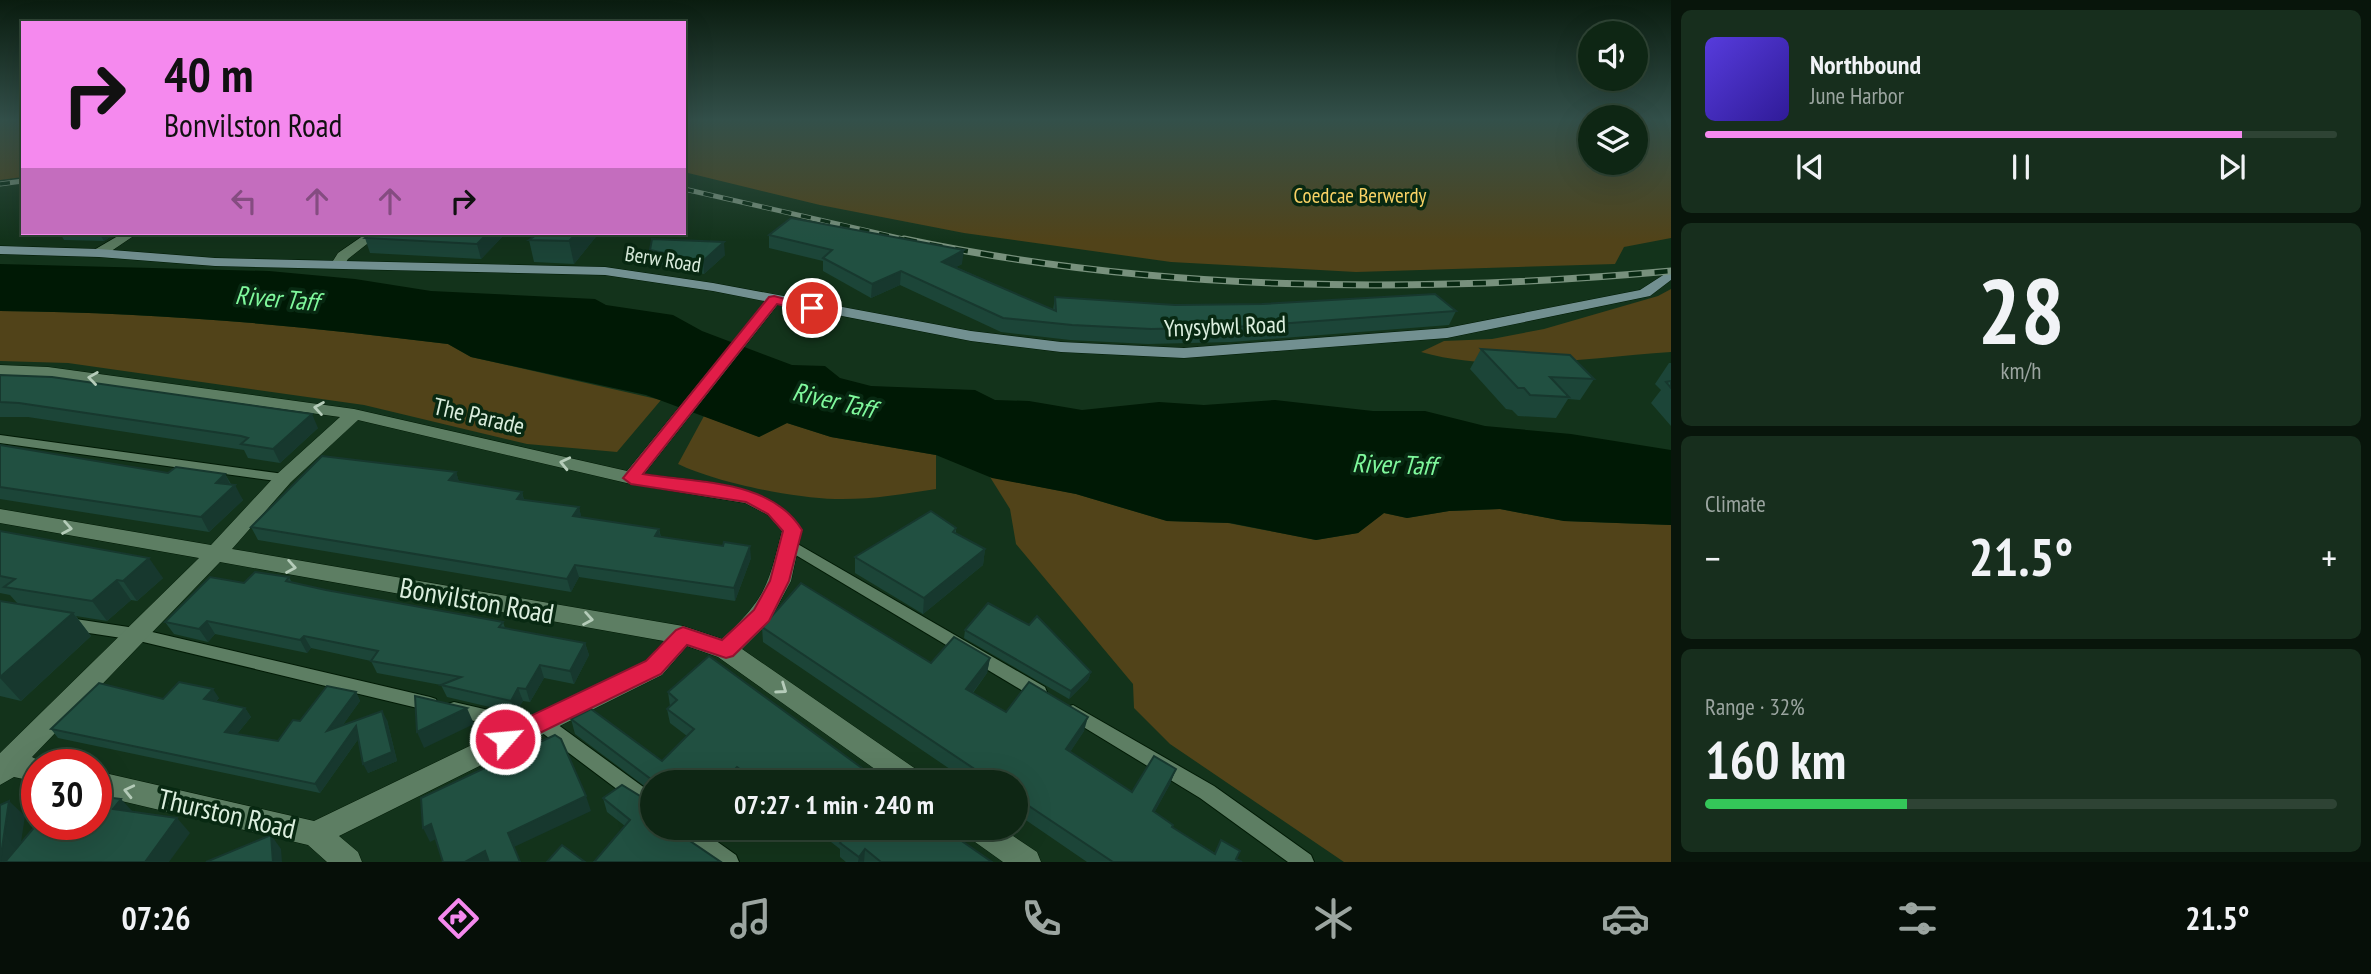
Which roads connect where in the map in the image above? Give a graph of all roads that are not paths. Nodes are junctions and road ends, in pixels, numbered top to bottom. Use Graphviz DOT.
graph roads {
  1 [pos="129,235"];
  2 [pos="372,235"];
  3 [pos="0,250"];
  4 [pos="99,253"];
  5 [pos="338,264"];
  6 [pos="1671,274"];
  7 [pos="770,305"];
  8 [pos="0,370"];
  9 [pos="354,414"];
  10 [pos="0,439"];
  11 [pos="284,478"];
  12 [pos="631,478"];
  13 [pos="0,516"];
  14 [pos="789,544"];
  15 [pos="216,553"];
  16 [pos="54,621"];
  17 [pos="135,634"];
  18 [pos="683,635"];
  19 [pos="726,650"];
  20 [pos="534,724"];
  21 [pos="4,767"];
  22 [pos="897,770"];
  23 [pos="112,787"];
  24 [pos="640,796"];
  25 [pos="285,825"];
  26 [pos="315,834"];
  27 [pos="262,839"];
  28 [pos="699,840"];
  29 [pos="995,840"];
  30 [pos="348,862"];
  31 [pos="729,862"];
  32 [pos="1027,862"];
  33 [pos="1304,862"];
  1 -- 4 [label="street"];
  2 -- 5 [label="street"];
  3 -- 4 [label="main road, Berw Road"];
  4 -- 5 [label="main road, Berw Road"];
  5 -- 7 [label="main road, Berw Road"];
  6 -- 7 [label="main road, Ynysybwl Road"];
  7 -- 12 [label="street"];
  9 -- 8 [label="street, The Parade, one-way"];
  9 -- 11 [label="street"];
  12 -- 9 [label="street, The Parade, one-way"];
  10 -- 11 [label="lane"];
  11 -- 15 [label="street"];
  12 -- 14 [label="street, The Parade"];
  13 -- 15 [label="street, Bonvilston Road, one-way"];
  14 -- 19 [label="street"];
  14 -- 33 [label="lane"];
  15 -- 17 [label="street"];
  15 -- 18 [label="street, Bonvilston Road, one-way"];
  16 -- 17 [label="lane"];
  17 -- 20 [label="lane"];
  17 -- 21 [label="street"];
  18 -- 19 [label="street, Bonvilston Road"];
  18 -- 20 [label="street"];
  19 -- 22 [label="street, Bonvilston Road, one-way"];
  20 -- 24 [label="lane"];
  20 -- 26 [label="street"];
  25 -- 23 [label="street, Thurston Road, one-way"];
  25 -- 26 [label="street, Thurston Road"];
  25 -- 27 [label="lane"];
  26 -- 30 [label="street, Thurston Road"];
  28 -- 31 [label="lane"];
  29 -- 32 [label="street"];
}
